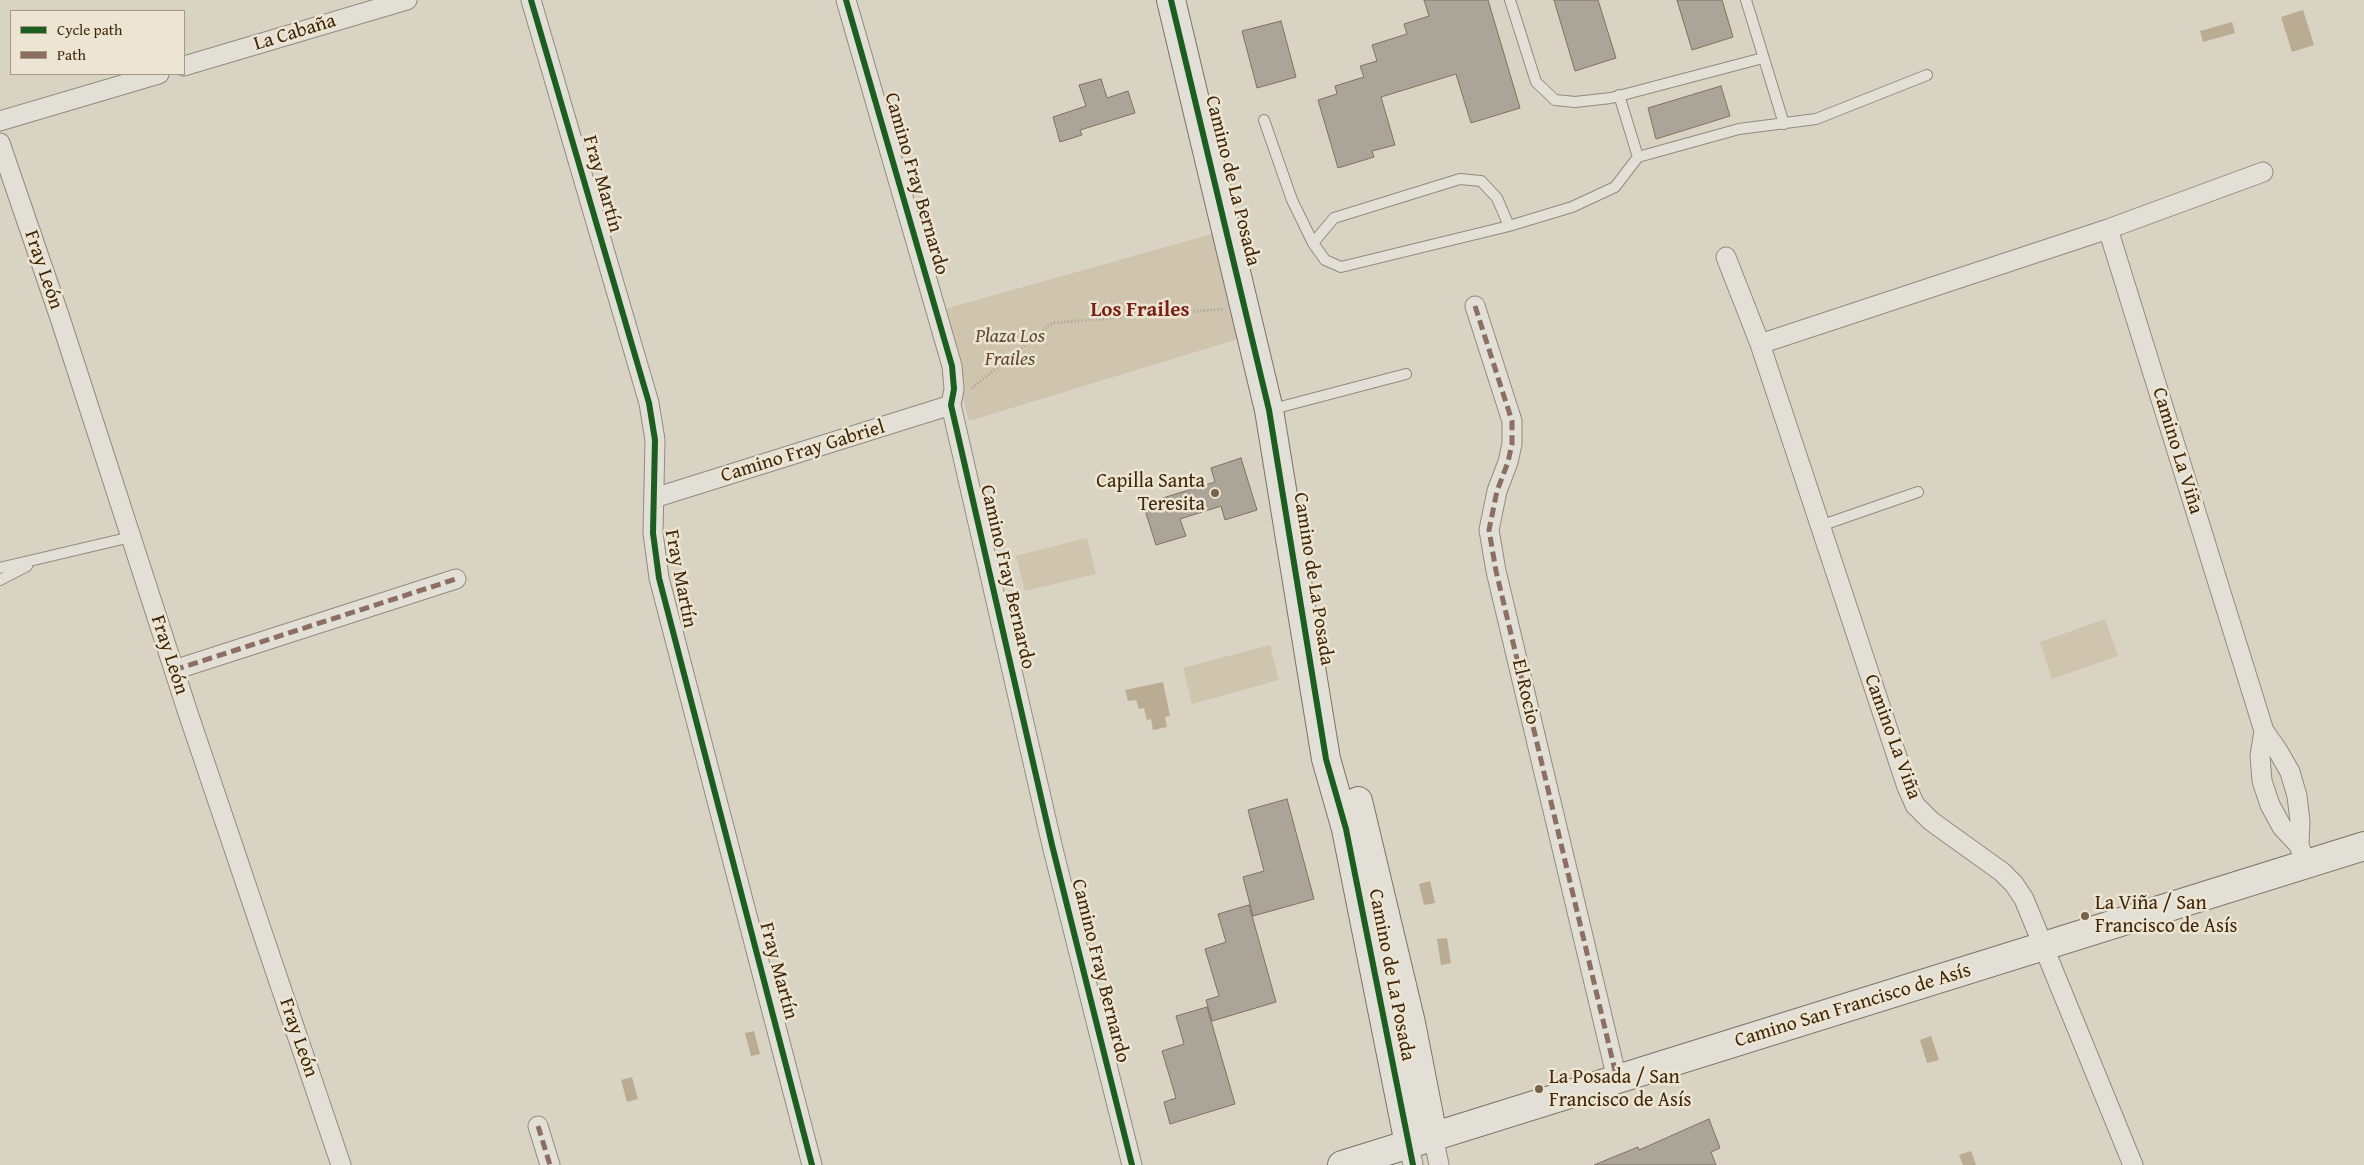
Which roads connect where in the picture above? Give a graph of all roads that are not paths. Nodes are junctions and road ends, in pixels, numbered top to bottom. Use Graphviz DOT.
graph roads {
  1 [pos="407,0"];
  2 [pos="531,0"];
  3 [pos="846,0"];
  4 [pos="1170,0"];
  5 [pos="1510,0"];
  6 [pos="1746,0"];
  7 [pos="1764,58"];
  8 [pos="185,66"];
  9 [pos="156,75"];
  10 [pos="1927,75"];
  11 [pos="1619,95"];
  12 [pos="1264,120"];
  13 [pos="0,121"];
  14 [pos="1784,124"];
  15 [pos="0,143"];
  16 [pos="1638,157"];
  17 [pos="2262,172"];
  18 [pos="1508,226"];
  19 [pos="2108,229"];
  20 [pos="1313,243"];
  21 [pos="1726,257"];
  22 [pos="1475,306"];
  23 [pos="1760,344"];
  24 [pos="1406,374"];
  25 [pos="951,405"];
  26 [pos="1269,410"];
  27 [pos="1918,492"];
  28 [pos="654,498"];
  29 [pos="1820,526"];
  30 [pos="131,537"];
  31 [pos="38,559"];
  32 [pos="0,568"];
  33 [pos="456,579"];
  34 [pos="0,580"];
  35 [pos="174,670"];
  36 [pos="1318,719"];
  37 [pos="2264,731"];
  38 [pos="2364,846"];
  39 [pos="2302,855"];
  40 [pos="2043,947"];
  41 [pos="1411,1023"];
  42 [pos="1384,1028"];
  43 [pos="1618,1079"];
  44 [pos="538,1126"];
  45 [pos="1418,1148"];
  46 [pos="341,1165"];
  47 [pos="550,1165"];
  48 [pos="812,1165"];
  49 [pos="1132,1165"];
  50 [pos="1342,1165"];
  51 [pos="1439,1165"];
  52 [pos="2133,1165"];
  1 -- 8 [label="street, La Cabaña"];
  2 -- 28 [label="street, Fray Martín"];
  3 -- 25 [label="street, Camino Fray Bernardo"];
  4 -- 26 [label="street, Camino de La Posada"];
  5 -- 11 [label="lane"];
  6 -- 7 [label="lane"];
  7 -- 11 [label="lane"];
  7 -- 14 [label="lane"];
  9 -- 13 [label="street"];
  10 -- 14 [label="lane"];
  11 -- 16 [label="lane"];
  12 -- 20 [label="lane"];
  14 -- 16 [label="lane"];
  15 -- 30 [label="street, Fray León"];
  16 -- 18 [label="lane"];
  17 -- 19 [label="street"];
  18 -- 20 [label="lane"];
  18 -- 20 [label="lane"];
  19 -- 23 [label="street"];
  19 -- 37 [label="street, Camino La Viña"];
  21 -- 23 [label="street, Camino La Viña"];
  22 -- 43 [label="street, El Rocio"];
  23 -- 29 [label="street, Camino La Viña"];
  24 -- 26 [label="lane"];
  25 -- 28 [label="street, Camino Fray Gabriel"];
  25 -- 49 [label="street, Camino Fray Bernardo"];
  26 -- 36 [label="street, Camino de La Posada"];
  27 -- 29 [label="lane"];
  28 -- 48 [label="street, Fray Martín"];
  29 -- 40 [label="street, Camino La Viña"];
  30 -- 31 [label="lane"];
  30 -- 35 [label="street, Fray León"];
  31 -- 32 [label="lane"];
  31 -- 34 [label="lane"];
  33 -- 35 [label="street"];
  35 -- 46 [label="street, Fray León"];
  36 -- 41 [label="street, Camino de La Posada"];
  36 -- 42 [label="street, Camino de La Posada"];
  37 -- 39 [label="street, Camino La Viña"];
  37 -- 39 [label="street, Camino La Viña"];
  38 -- 39 [label="street, Camino San Francisco de Asís"];
  39 -- 40 [label="street, Camino San Francisco de Asís"];
  40 -- 43 [label="street, Camino San Francisco de Asís"];
  40 -- 52 [label="street, Camino La Viña"];
  41 -- 42 [label="street"];
  41 -- 45 [label="street, Camino de La Posada"];
  42 -- 45 [label="street, Camino de La Posada"];
  43 -- 45 [label="street, Camino San Francisco de Asís"];
  44 -- 47 [label="street"];
  45 -- 50 [label="street, Camino San Francisco de Asís"];
  45 -- 51 [label="street, Camino de La Posada"];
}
